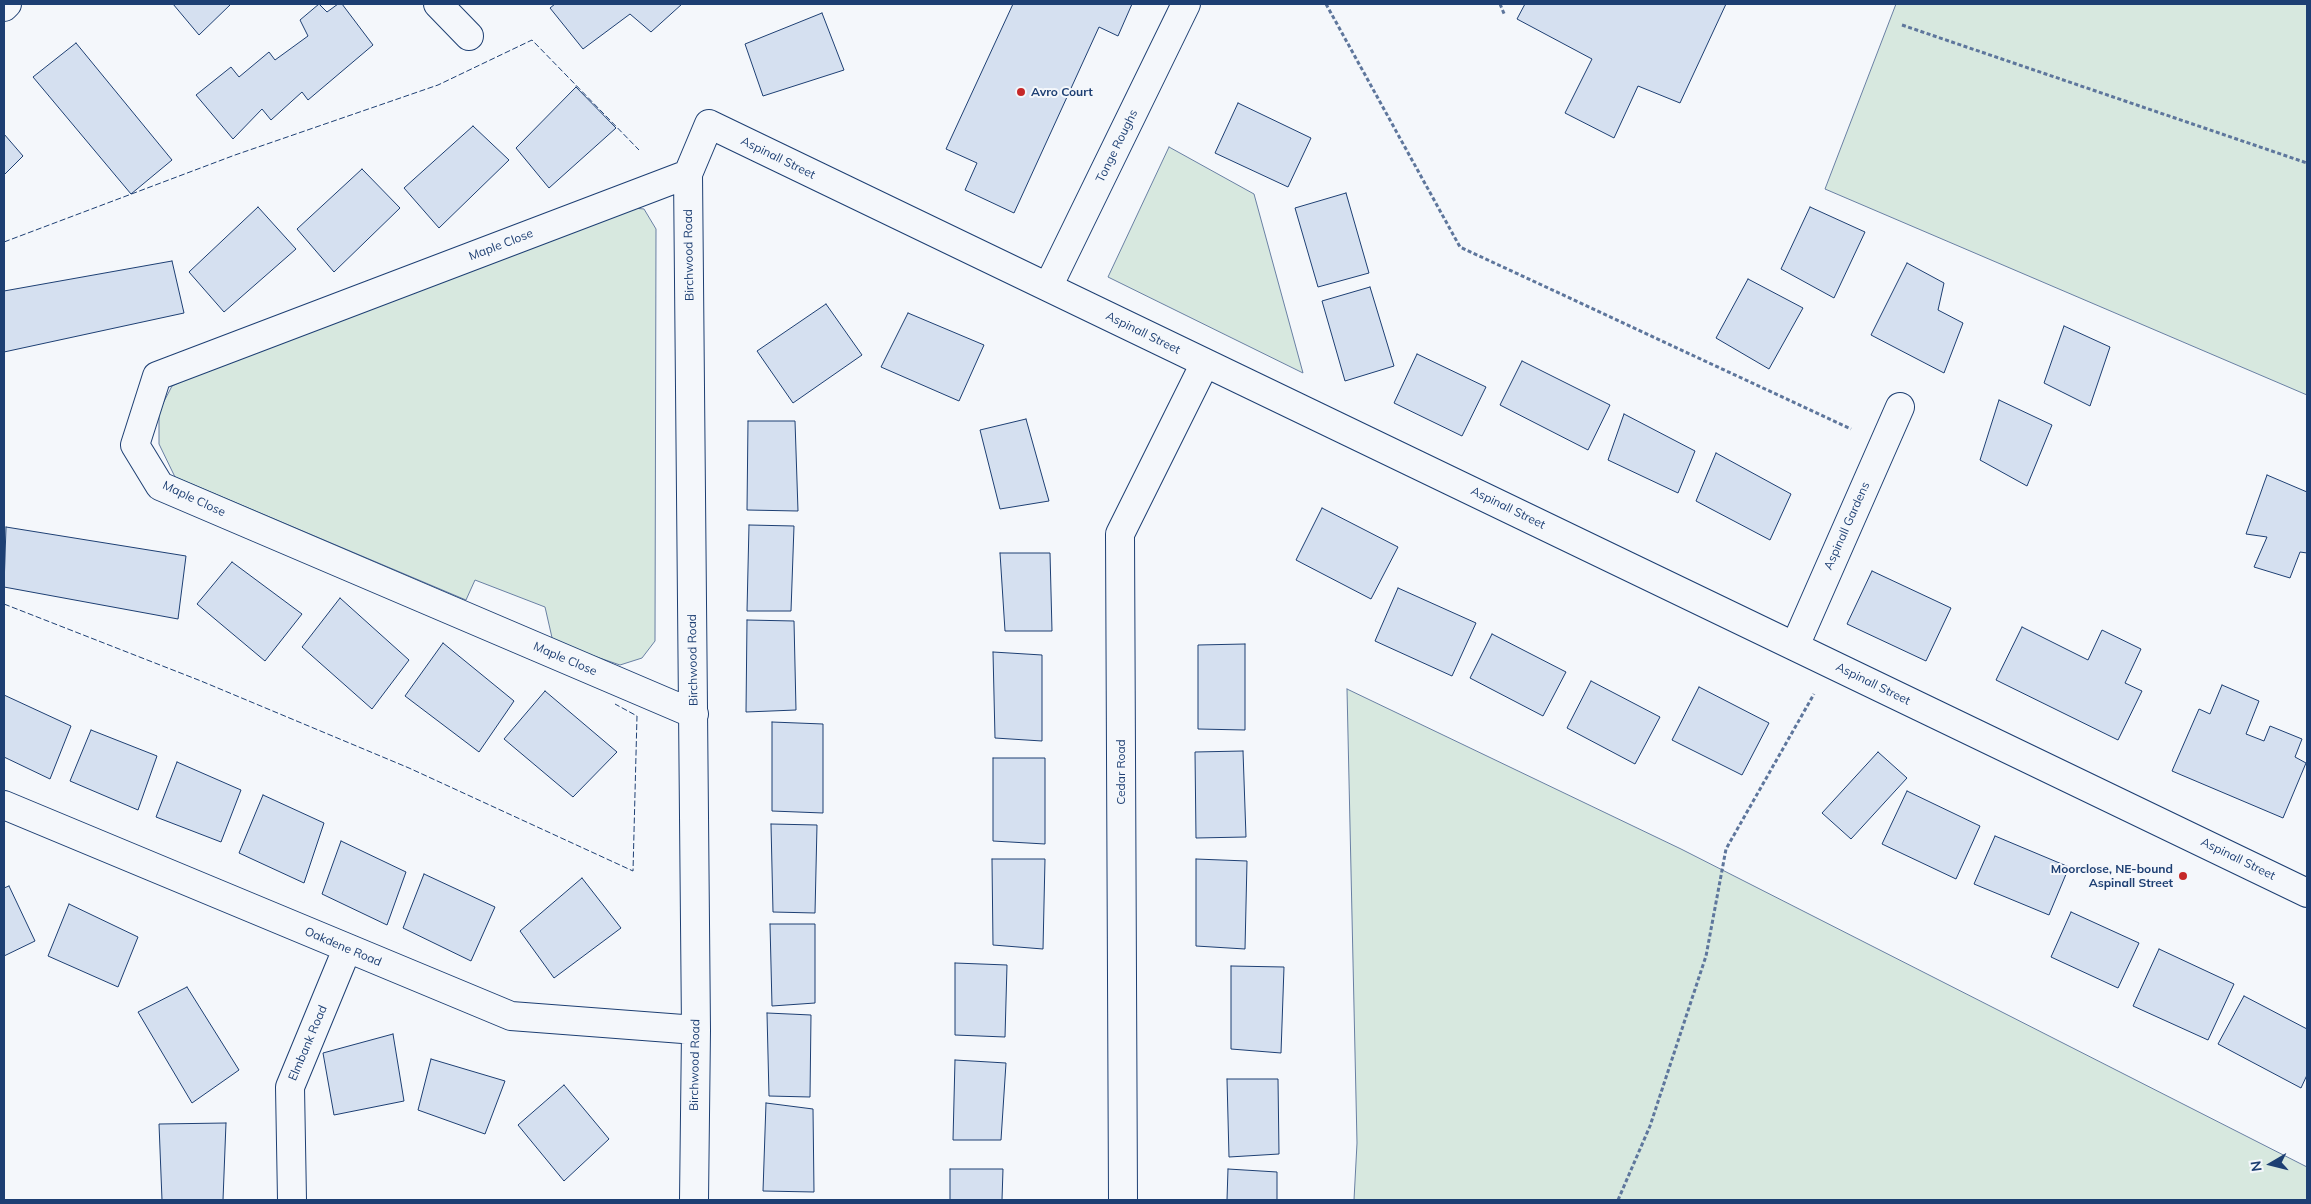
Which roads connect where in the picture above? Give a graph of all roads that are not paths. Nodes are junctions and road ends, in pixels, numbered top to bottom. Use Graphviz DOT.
graph roads {
  1 [pos="7,4"];
  2 [pos="438,4"];
  3 [pos="1186,4"];
  4 [pos="4,7"];
  5 [pos="469,36"];
  6 [pos="708,124"];
  7 [pos="688,174"];
  8 [pos="1048,288"];
  9 [pos="1205,363"];
  10 [pos="1900,406"];
  11 [pos="1795,646"];
  12 [pos="694,714"];
  13 [pos="4,805"];
  14 [pos="2307,893"];
  15 [pos="347,949"];
  16 [pos="696,1030"];
  17 [pos="292,1200"];
  18 [pos="694,1200"];
  19 [pos="1123,1200"];
  1 -- 4 [label="street"];
  2 -- 5 [label="street"];
  3 -- 8 [label="street, Tonge Roughs"];
  6 -- 7 [label="street, Birchwood Road"];
  6 -- 8 [label="street, Aspinall Street"];
  7 -- 12 [label="street, Birchwood Road"];
  7 -- 12 [label="street, Maple Close"];
  8 -- 9 [label="street, Aspinall Street"];
  9 -- 11 [label="street, Aspinall Street"];
  9 -- 19 [label="street, Cedar Road"];
  10 -- 11 [label="street, Aspinall Gardens"];
  11 -- 14 [label="street, Aspinall Street"];
  12 -- 16 [label="street, Birchwood Road"];
  13 -- 15 [label="street, Oakdene Road"];
  15 -- 16 [label="street, Oakdene Road"];
  15 -- 17 [label="street, Elmbank Road"];
  16 -- 18 [label="street, Birchwood Road"];
}
